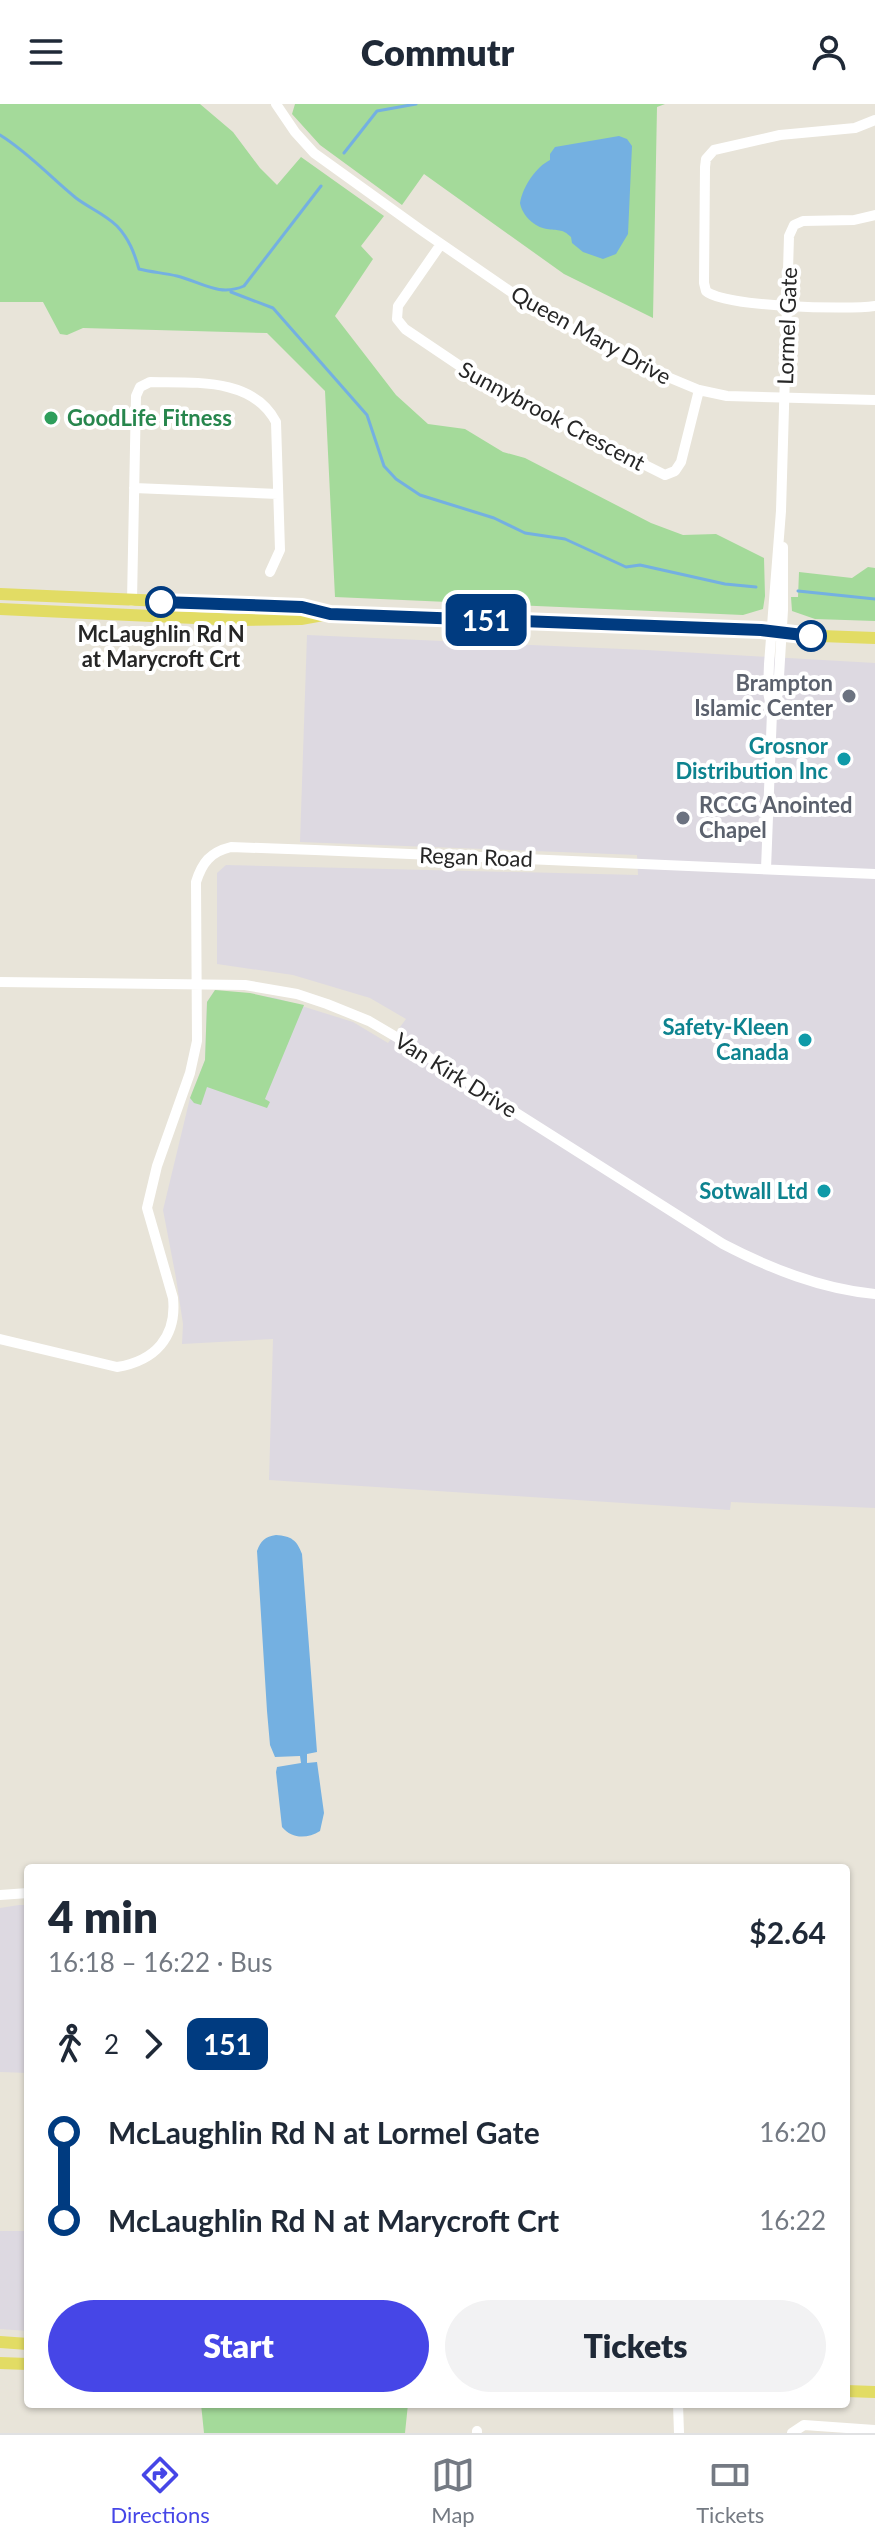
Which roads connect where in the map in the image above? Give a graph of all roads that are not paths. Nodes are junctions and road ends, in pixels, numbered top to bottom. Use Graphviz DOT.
graph roads {
  1 [pos="276,104"];
  2 [pos="875,120"];
  3 [pos="875,215"];
  4 [pos="441,244"];
  5 [pos="788,305"];
  6 [pos="875,306"];
  7 [pos="699,390"];
  8 [pos="784,398"];
  9 [pos="875,400"];
  10 [pos="134,488"];
  11 [pos="278,494"];
  12 [pos="270,572"];
  13 [pos="0,594"];
  14 [pos="132,601"];
  15 [pos="0,609"];
  16 [pos="330,614"];
  17 [pos="776,632"];
  18 [pos="875,638"];
  19 [pos="766,869"];
  20 [pos="875,874"];
  21 [pos="0,982"];
  22 [pos="197,982"];
  23 [pos="875,1294"];
  24 [pos="0,1339"];
  25 [pos="24,1893"];
  26 [pos="0,1895"];
  27 [pos="0,2342"];
  28 [pos="24,2344"];
  29 [pos="0,2363"];
  30 [pos="24,2364"];
  31 [pos="850,2391"];
  32 [pos="875,2392"];
  33 [pos="678,2408"];
  34 [pos="875,2430"];
  35 [pos="679,2433"];
  36 [pos="792,2433"];
  1 -- 4 [label="street, Queen Mary Drive"];
  2 -- 5 [label="street"];
  3 -- 5 [label="street, Lormel Gate"];
  4 -- 7 [label="street, Queen Mary Drive"];
  4 -- 7 [label="street, Sunnybrook Crescent"];
  5 -- 6 [label="street"];
  5 -- 8 [label="street, Lormel Gate"];
  7 -- 8 [label="street, Queen Mary Drive"];
  8 -- 9 [label="street, Queen Mary Drive"];
  8 -- 17 [label="street, Lormel Gate"];
  10 -- 11 [label="street"];
  10 -- 11 [label="street"];
  10 -- 14 [label="street"];
  11 -- 12 [label="street"];
  13 -- 14 [label="main road"];
  14 -- 16 [label="main road"];
  15 -- 16 [label="main road"];
  16 -- 17 [label="main road"];
  17 -- 18 [label="main road"];
  17 -- 19 [label="street, Lormel Gate"];
  19 -- 20 [label="street, Regan Road"];
  19 -- 22 [label="street, Regan Road"];
  21 -- 22 [label="street, Van Kirk Drive"];
  22 -- 23 [label="street, Van Kirk Drive"];
  22 -- 24 [label="street, Regan Road"];
  25 -- 26 [label="street"];
  27 -- 28 [label="main road"];
  29 -- 30 [label="main road"];
  31 -- 32 [label="main road"];
  33 -- 35 [label="street"];
  34 -- 36 [label="street"];
}
